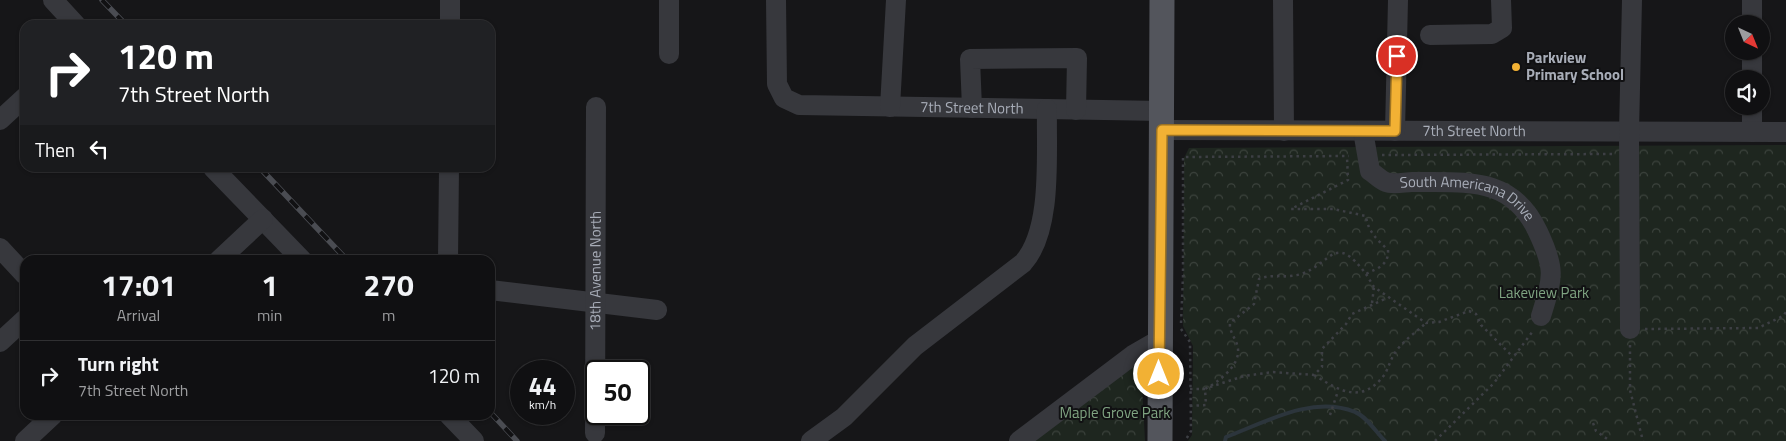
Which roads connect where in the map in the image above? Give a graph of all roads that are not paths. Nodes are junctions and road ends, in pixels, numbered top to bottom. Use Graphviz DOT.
graph roads {
  1 [pos="53,0"];
  2 [pos="450,0"];
  3 [pos="669,0"];
  4 [pos="776,0"];
  5 [pos="896,0"];
  6 [pos="1162,0"];
  7 [pos="1283,0"];
  8 [pos="1398,0"];
  9 [pos="1501,0"];
  10 [pos="1632,0"];
  11 [pos="1752,0"];
  12 [pos="1752,15"];
  13 [pos="71,20"];
  14 [pos="450,20"];
  15 [pos="1430,36"];
  16 [pos="669,54"];
  17 [pos="20,102"];
  18 [pos="890,106"];
  19 [pos="596,107"];
  20 [pos="972,108"];
  21 [pos="1047,109"];
  22 [pos="1076,110"];
  23 [pos="1752,115"];
  24 [pos="0,120"];
  25 [pos="1162,120"];
  26 [pos="1284,131"];
  27 [pos="1363,131"];
  28 [pos="1395,131"];
  29 [pos="1628,132"];
  30 [pos="1752,132"];
  31 [pos="1786,132"];
  32 [pos="217,172"];
  33 [pos="449,172"];
  34 [pos="263,219"];
  35 [pos="0,248"];
  36 [pos="224,255"];
  37 [pos="297,255"];
  38 [pos="448,255"];
  39 [pos="20,270"];
  40 [pos="495,291"];
  41 [pos="596,302"];
  42 [pos="657,310"];
  43 [pos="1540,316"];
  44 [pos="20,324"];
  45 [pos="1630,329"];
  46 [pos="1159,340"];
  47 [pos="0,342"];
  48 [pos="48,420"];
  49 [pos="454,420"];
  50 [pos="595,434"];
  51 [pos="25,441"];
  52 [pos="474,441"];
  53 [pos="811,441"];
  54 [pos="1019,441"];
  55 [pos="1160,441"];
  1 -- 13 [label="street"];
  2 -- 14 [label="street"];
  3 -- 16 [label="street"];
  4 -- 18 [label="street, 7th Street North"];
  5 -- 18 [label="street"];
  6 -- 25 [label="main road"];
  7 -- 26 [label="street"];
  8 -- 28 [label="street"];
  9 -- 15 [label="street"];
  10 -- 29 [label="street"];
  11 -- 12 [label="street"];
  17 -- 24 [label="street"];
  18 -- 20 [label="street, 7th Street North"];
  19 -- 41 [label="street, 18th Avenue North"];
  20 -- 21 [label="street, 7th Street North"];
  20 -- 22 [label="street"];
  21 -- 22 [label="street, 7th Street North"];
  21 -- 53 [label="street"];
  22 -- 25 [label="street, 7th Street North"];
  23 -- 30 [label="street"];
  25 -- 26 [label="street, 7th Street North"];
  25 -- 46 [label="main road"];
  26 -- 27 [label="street, 7th Street North"];
  27 -- 28 [label="street, 7th Street North"];
  27 -- 43 [label="street, South Americana Drive"];
  28 -- 29 [label="street, 7th Street North"];
  29 -- 30 [label="street, 7th Street North"];
  29 -- 45 [label="street"];
  30 -- 31 [label="street, 7th Street North"];
  32 -- 34 [label="street"];
  33 -- 38 [label="street"];
  34 -- 36 [label="street"];
  34 -- 37 [label="street"];
  35 -- 39 [label="street"];
  40 -- 41 [label="street"];
  41 -- 42 [label="street"];
  41 -- 50 [label="street, 18th Avenue North"];
  44 -- 47 [label="street"];
  46 -- 54 [label="street"];
  46 -- 55 [label="main road"];
  48 -- 51 [label="street"];
  49 -- 52 [label="street"];
}
